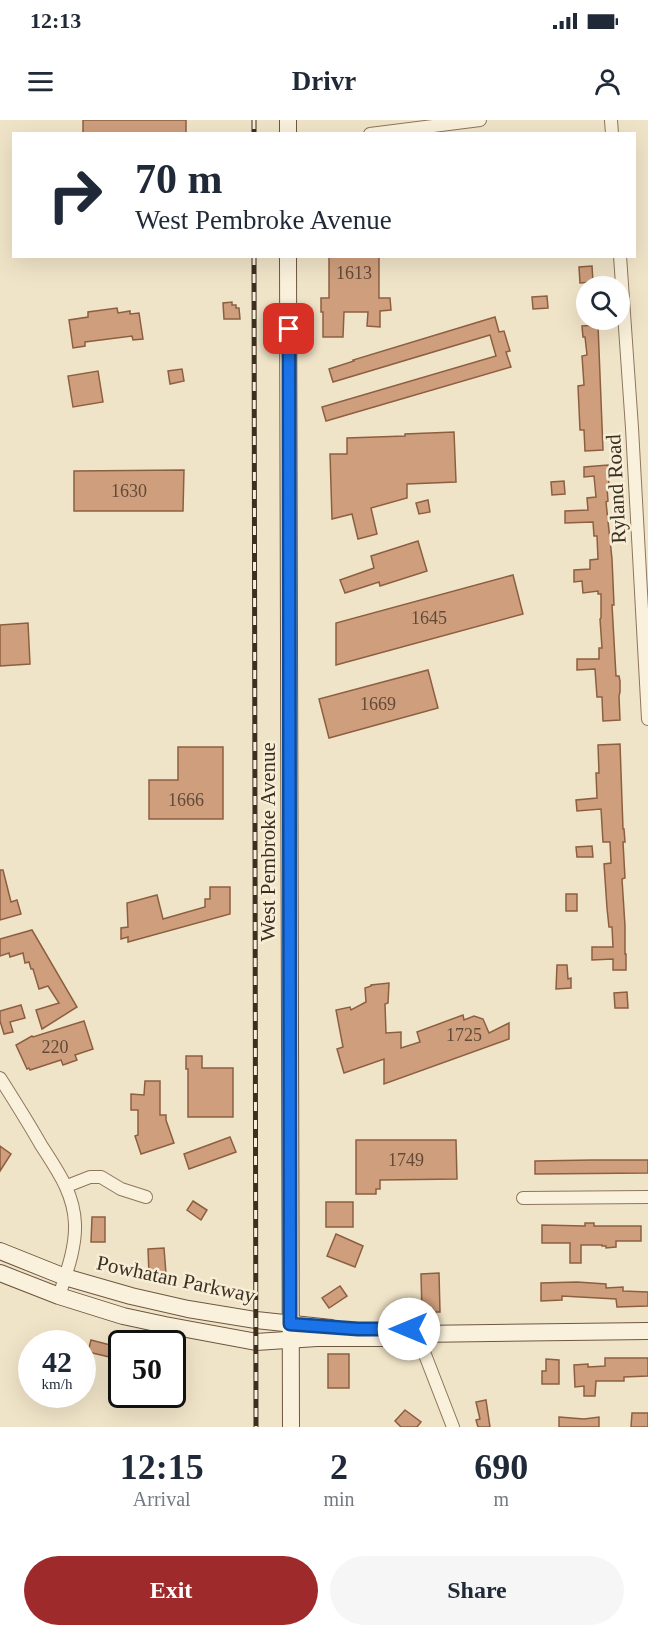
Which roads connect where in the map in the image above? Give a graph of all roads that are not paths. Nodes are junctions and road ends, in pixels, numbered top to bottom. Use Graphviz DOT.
graph roads {
  1 [pos="480,120"];
  2 [pos="386,132"];
  3 [pos="288,258"];
  4 [pos="621,258"];
  5 [pos="648,719"];
  6 [pos="0,1078"];
  7 [pos="67,1186"];
  8 [pos="146,1197"];
  9 [pos="648,1197"];
  10 [pos="523,1198"];
  11 [pos="0,1251"];
  12 [pos="0,1274"];
  13 [pos="65,1277"];
  14 [pos="59,1296"];
  15 [pos="648,1331"];
  16 [pos="290,1332"];
  17 [pos="417,1334"];
  18 [pos="291,1427"];
  19 [pos="453,1427"];
  1 -- 2 [label="street"];
  3 -- 16 [label="main road, West Pembroke Avenue"];
  4 -- 5 [label="street, Ryland Road"];
  6 -- 7 [label="street"];
  7 -- 8 [label="street"];
  7 -- 13 [label="street"];
  9 -- 10 [label="street"];
  11 -- 13 [label="main road, Powhatan Parkway"];
  12 -- 14 [label="main road, Powhatan Parkway"];
  13 -- 14 [label="street"];
  13 -- 16 [label="main road, Powhatan Parkway"];
  14 -- 16 [label="main road, Powhatan Parkway"];
  15 -- 17 [label="main road, Powhatan Parkway"];
  16 -- 17 [label="main road, Powhatan Parkway"];
  16 -- 18 [label="main road, West Pembroke Avenue"];
  17 -- 19 [label="street"];
}
